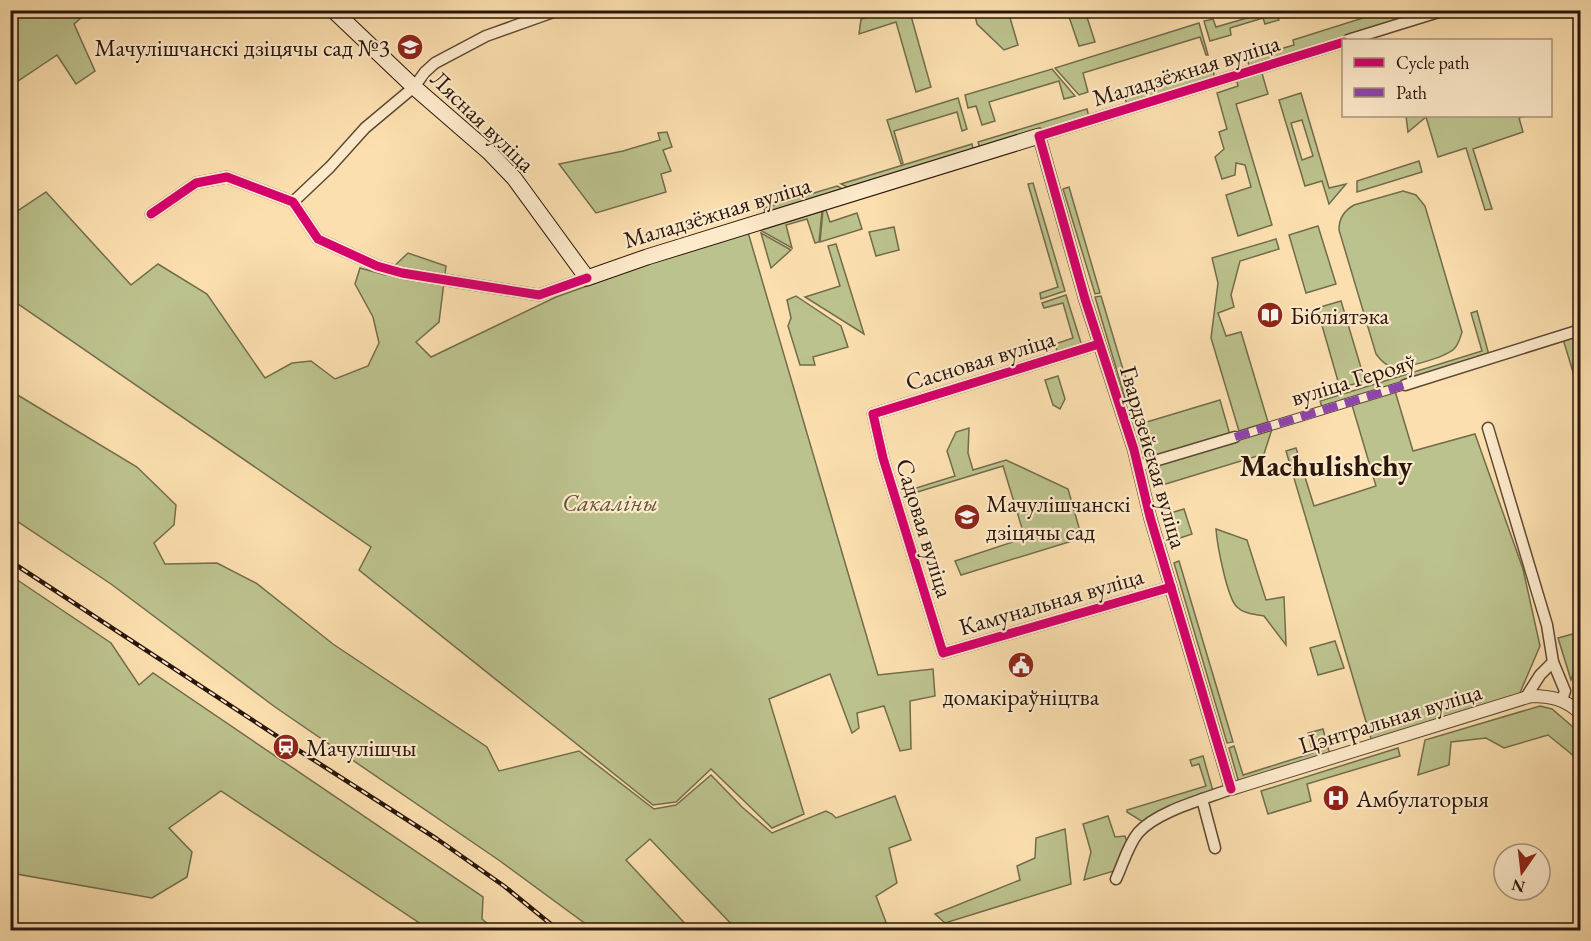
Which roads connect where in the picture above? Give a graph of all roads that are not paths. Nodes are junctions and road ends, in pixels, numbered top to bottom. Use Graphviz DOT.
graph roads {
  1 [pos="333,10"];
  2 [pos="559,10"];
  3 [pos="1446,10"];
  4 [pos="1351,39"];
  5 [pos="1342,43"];
  6 [pos="414,87"];
  7 [pos="1039,136"];
  8 [pos="293,202"];
  9 [pos="151,214"];
  10 [pos="587,278"];
  11 [pos="1581,330"];
  12 [pos="1099,344"];
  13 [pos="1405,385"];
  14 [pos="873,414"];
  15 [pos="1488,428"];
  16 [pos="1235,437"];
  17 [pos="1138,466"];
  18 [pos="1171,587"];
  19 [pos="943,652"];
  20 [pos="1553,663"];
  21 [pos="1526,698"];
  22 [pos="1562,700"];
  23 [pos="1581,713"];
  24 [pos="1231,789"];
  25 [pos="1202,799"];
  26 [pos="1215,848"];
  27 [pos="1116,879"];
  1 -- 6 [label="main road, Лясная вуліца"];
  2 -- 6 [label="street"];
  3 -- 4 [label="street"];
  5 -- 7 [label="street, Маладзёжная вуліца"];
  6 -- 8 [label="street"];
  6 -- 10 [label="main road, Лясная вуліца"];
  7 -- 10 [label="main road, Маладзёжная вуліца"];
  7 -- 12 [label="street, Гвардзейская вуліца"];
  8 -- 9 [label="street"];
  8 -- 10 [label="street"];
  11 -- 13 [label="street, вуліца Герояў"];
  12 -- 14 [label="street, Сасновая вуліца"];
  12 -- 17 [label="street, Гвардзейская вуліца"];
  13 -- 16 [label="street, вуліца Герояў"];
  14 -- 19 [label="street, Садовая вуліца"];
  15 -- 20 [label="street"];
  16 -- 17 [label="street, вуліца Герояў"];
  17 -- 18 [label="street, Гвардзейская вуліца"];
  18 -- 19 [label="street, Камунальная вуліца"];
  18 -- 24 [label="street, Гвардзейская вуліца"];
  20 -- 21 [label="street"];
  20 -- 22 [label="street"];
  21 -- 22 [label="street, Цэнтральная вуліца"];
  21 -- 24 [label="street, Цэнтральная вуліца"];
  22 -- 23 [label="street"];
  24 -- 25 [label="street"];
  25 -- 26 [label="street"];
  25 -- 27 [label="street"];
}
